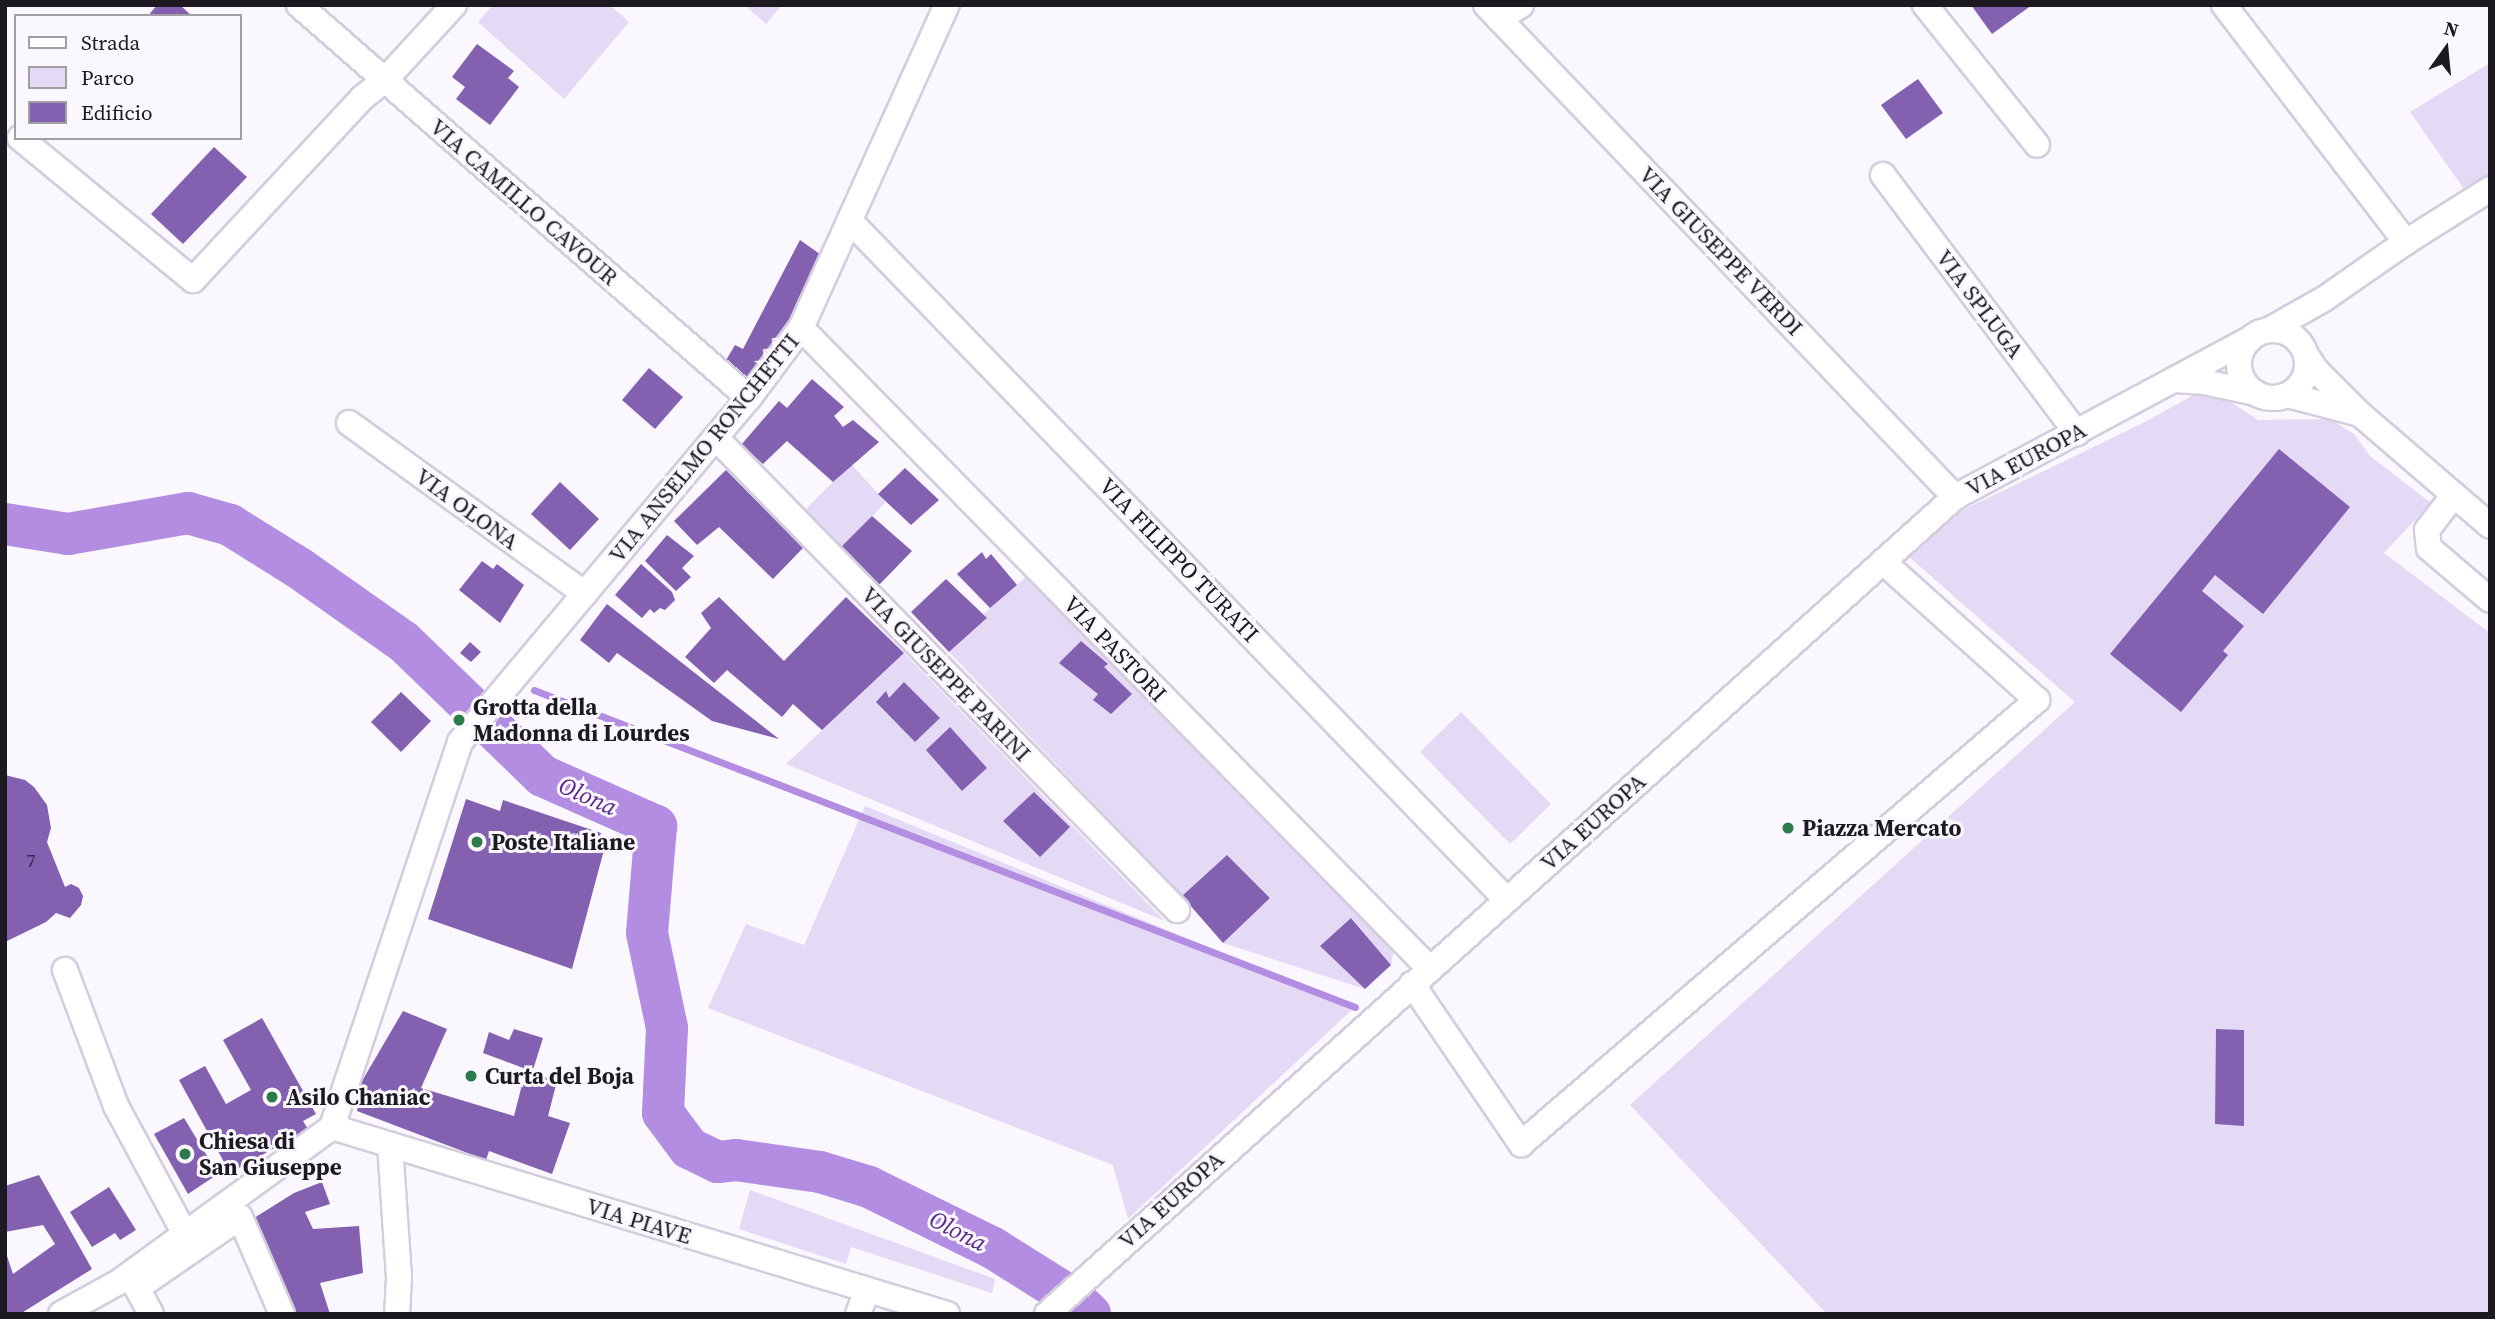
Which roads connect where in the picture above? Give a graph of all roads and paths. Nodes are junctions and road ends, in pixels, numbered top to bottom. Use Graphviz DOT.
graph roads {
  1 [pos="299,5"];
  2 [pos="454,5"];
  3 [pos="947,5"];
  4 [pos="1521,5"];
  5 [pos="1925,5"];
  6 [pos="2224,5"];
  7 [pos="1493,12"];
  8 [pos="384,80"];
  9 [pos="22,140"];
  10 [pos="2037,145"];
  11 [pos="1884,175"];
  12 [pos="2490,189"];
  13 [pos="851,222"];
  14 [pos="2406,242"];
  15 [pos="2324,299"];
  16 [pos="801,328"];
  17 [pos="2260,334"];
  18 [pos="2305,351"];
  19 [pos="2174,380"];
  20 [pos="2256,393"];
  21 [pos="2287,395"];
  22 [pos="749,398"];
  23 [pos="2360,414"];
  24 [pos="349,424"];
  25 [pos="2077,433"];
  26 [pos="716,438"];
  27 [pos="2453,496"];
  28 [pos="1955,497"];
  29 [pos="2490,526"];
  30 [pos="1883,562"];
  31 [pos="585,594"];
  32 [pos="2490,600"];
  33 [pos="1506,899"];
  34 [pos="1177,910"];
  35 [pos="65,970"];
  36 [pos="1421,976"];
  37 [pos="332,1127"];
  38 [pos="390,1145"];
  39 [pos="185,1234"];
  40 [pos="119,1283"];
  41 [pos="863,1302"];
  42 [pos="1049,1311"];
  43 [pos="61,1314"];
  44 [pos="132,1314"];
  45 [pos="151,1314"];
  46 [pos="282,1314"];
  47 [pos="397,1314"];
  48 [pos="947,1314"];
  1 -- 8 [label="street, VIA CAMILLO CAVOUR"];
  2 -- 8 [label="street"];
  3 -- 13 [label="street, VIA ANSELMO RONCHETTI"];
  4 -- 7 [label="street"];
  5 -- 10 [label="street"];
  6 -- 14 [label="street"];
  7 -- 28 [label="street, VIA GIUSEPPE VERDI"];
  8 -- 9 [label="street"];
  8 -- 22 [label="street, VIA CAMILLO CAVOUR"];
  11 -- 25 [label="street, VIA SPLUGA"];
  12 -- 14 [label="street, VIA EUROPA"];
  13 -- 16 [label="street, VIA ANSELMO RONCHETTI"];
  13 -- 33 [label="street, VIA FILIPPO TURATI"];
  14 -- 15 [label="street, VIA EUROPA"];
  15 -- 17 [label="street, VIA EUROPA"];
  15 -- 18 [label="street"];
  16 -- 22 [label="street, VIA ANSELMO RONCHETTI"];
  16 -- 36 [label="street, VIA PASTORI"];
  17 -- 18 [label="street"];
  17 -- 19 [label="street, VIA EUROPA"];
  17 -- 20 [label="street"];
  18 -- 21 [label="street"];
  18 -- 23 [label="street"];
  19 -- 20 [label="street"];
  19 -- 25 [label="street, VIA EUROPA"];
  20 -- 21 [label="street"];
  21 -- 23 [label="street"];
  22 -- 26 [label="street, VIA ANSELMO RONCHETTI"];
  23 -- 27 [label="street"];
  24 -- 31 [label="street, VIA OLONA"];
  25 -- 28 [label="street, VIA EUROPA"];
  26 -- 31 [label="street, VIA ANSELMO RONCHETTI"];
  26 -- 34 [label="street, VIA GIUSEPPE PARINI"];
  27 -- 29 [label="street"];
  27 -- 32 [label="street"];
  28 -- 30 [label="street, VIA EUROPA"];
  30 -- 33 [label="street, VIA EUROPA"];
  30 -- 36 [label="street"];
  31 -- 37 [label="street, VIA ANSELMO RONCHETTI"];
  33 -- 36 [label="street, VIA EUROPA"];
  35 -- 39 [label="street"];
  36 -- 42 [label="street, VIA EUROPA"];
  37 -- 38 [label="street, VIA PIAVE"];
  37 -- 39 [label="street"];
  38 -- 41 [label="street, VIA PIAVE"];
  38 -- 47 [label="street"];
  39 -- 40 [label="street"];
  40 -- 43 [label="street"];
  40 -- 44 [label="street"];
  41 -- 48 [label="street, VIA PIAVE"];
  45 -- 46 [label="street"];
}
